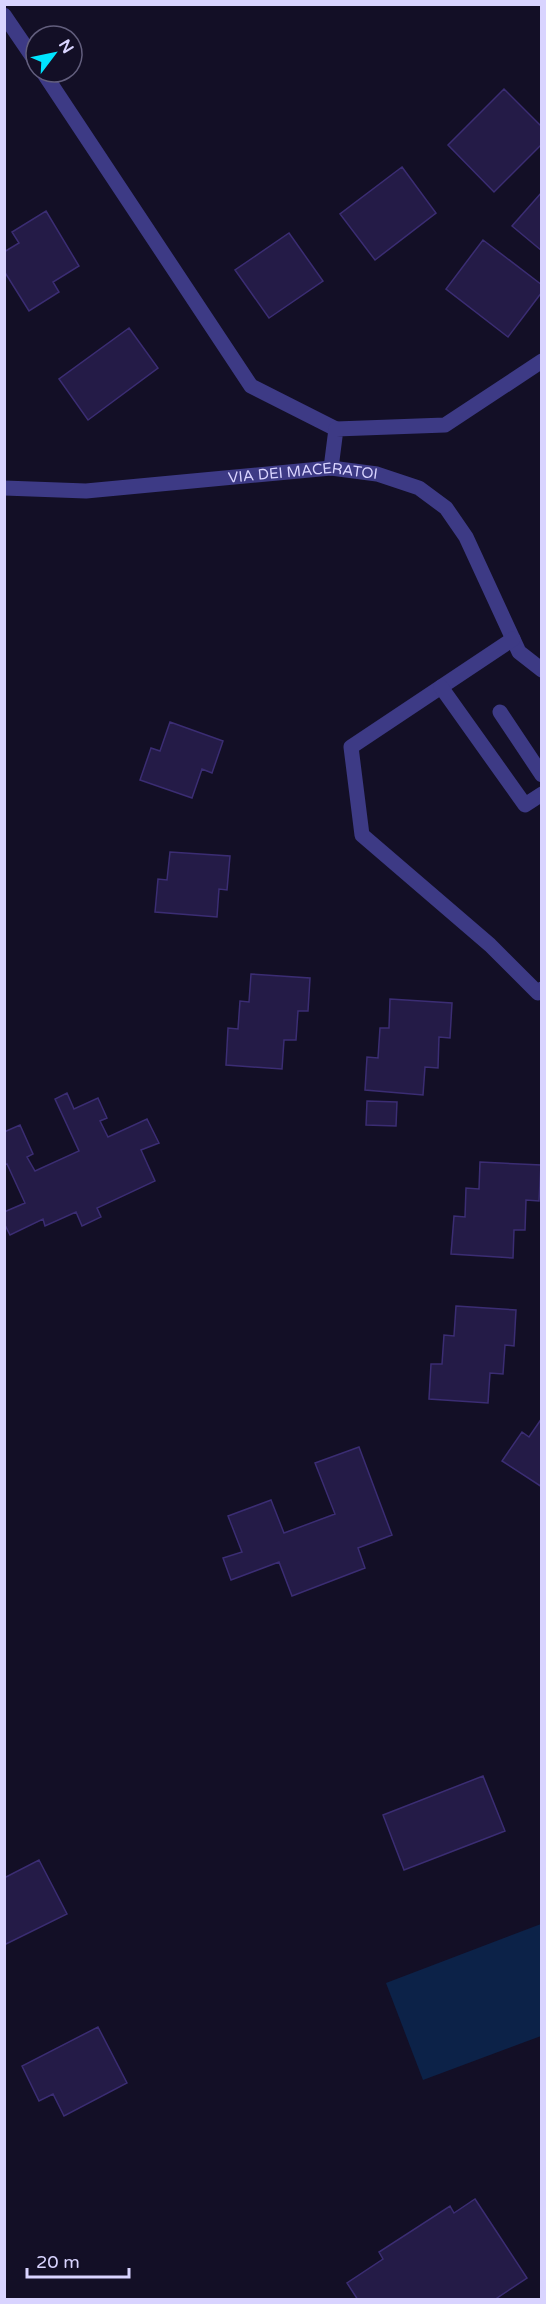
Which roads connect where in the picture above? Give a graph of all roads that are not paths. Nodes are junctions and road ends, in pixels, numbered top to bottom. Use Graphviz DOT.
graph roads {
  1 [pos="4,15"];
  2 [pos="24,44"];
  3 [pos="50,84"];
  4 [pos="542,361"];
  5 [pos="336,429"];
  6 [pos="331,468"];
  7 [pos="4,488"];
  8 [pos="513,639"];
  9 [pos="542,670"];
  10 [pos="441,687"];
  11 [pos="500,712"];
  12 [pos="542,775"];
  13 [pos="542,794"];
  14 [pos="542,989"];
  1 -- 2 [label="street"];
  3 -- 5 [label="street"];
  4 -- 5 [label="street"];
  5 -- 6 [label="street"];
  6 -- 7 [label="street, VIA DEI MACERATOI"];
  6 -- 8 [label="street, VIA DEI MACERATOI"];
  8 -- 9 [label="street, VIA DEI MACERATOI"];
  8 -- 10 [label="street"];
  10 -- 13 [label="street"];
  10 -- 14 [label="street"];
  11 -- 12 [label="street"];
}
